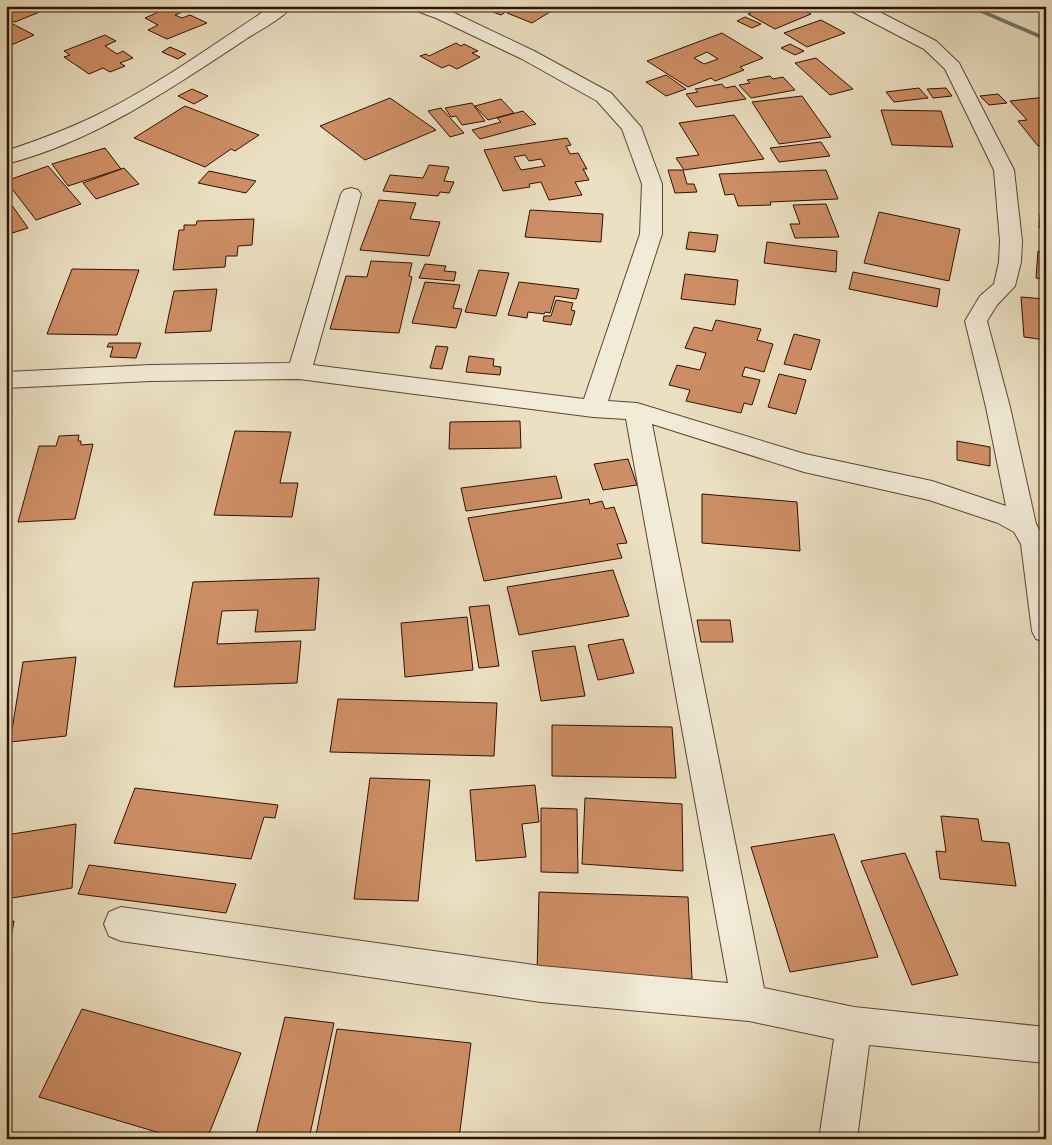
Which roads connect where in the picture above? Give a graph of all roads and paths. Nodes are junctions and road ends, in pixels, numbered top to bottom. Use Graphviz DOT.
graph roads {
  1 [pos="284,6"];
  2 [pos="420,6"];
  3 [pos="855,6"];
  4 [pos="6,158"];
  5 [pos="351,194"];
  6 [pos="299,371"];
  7 [pos="6,380"];
  8 [pos="593,409"];
  9 [pos="637,411"];
  10 [pos="1023,525"];
  11 [pos="1046,631"];
  12 [pos="122,924"];
  13 [pos="749,1003"];
  14 [pos="854,1025"];
  15 [pos="1046,1045"];
  16 [pos="838,1139"];
  1 -- 4 [label="street"];
  2 -- 8 [label="street"];
  3 -- 10 [label="street"];
  5 -- 6 [label="street"];
  6 -- 7 [label="street"];
  6 -- 8 [label="street"];
  8 -- 9 [label="street"];
  9 -- 10 [label="street"];
  9 -- 13 [label="street"];
  10 -- 11 [label="street"];
  12 -- 13 [label="street"];
  13 -- 14 [label="street"];
  14 -- 15 [label="street"];
  14 -- 16 [label="street"];
}
